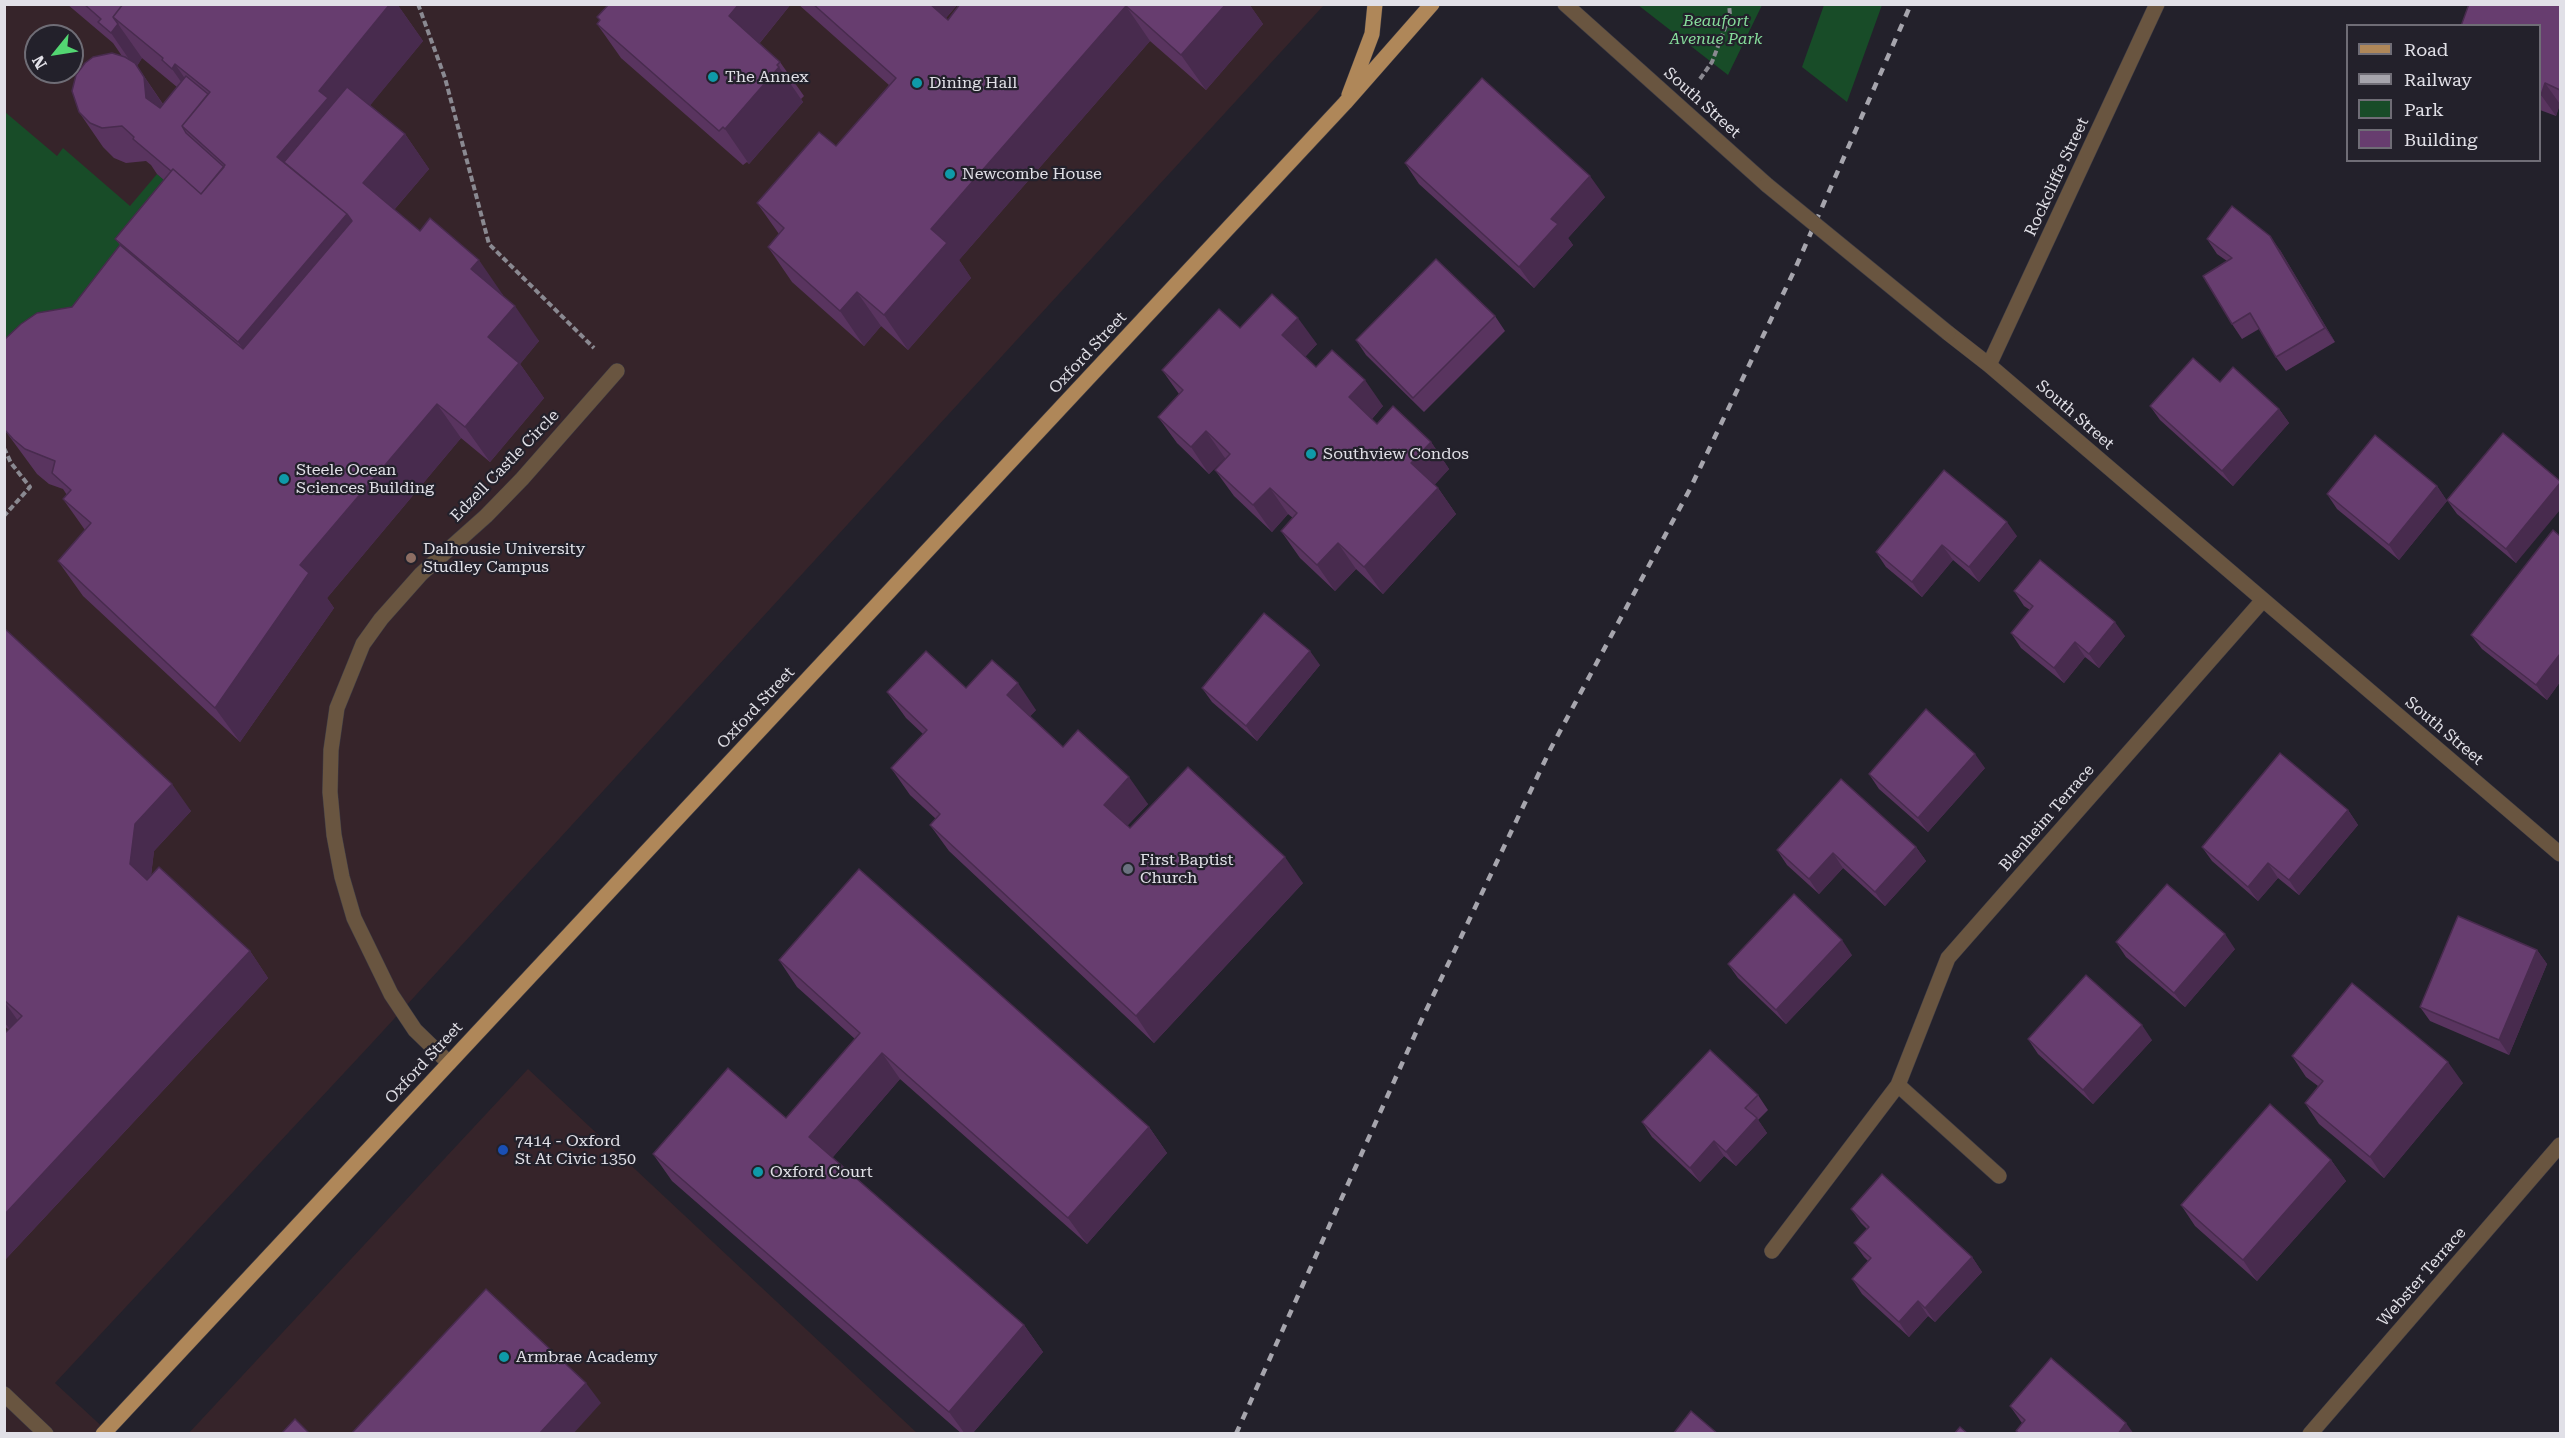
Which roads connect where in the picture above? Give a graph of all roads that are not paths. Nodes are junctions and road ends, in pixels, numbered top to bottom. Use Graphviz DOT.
graph roads {
  1 [pos="1375,4"];
  2 [pos="1432,4"];
  3 [pos="1565,4"];
  4 [pos="2157,4"];
  5 [pos="1346,103"];
  6 [pos="1989,365"];
  7 [pos="617,372"];
  8 [pos="2263,600"];
  9 [pos="2560,854"];
  10 [pos="449,1063"];
  11 [pos="1898,1085"];
  12 [pos="2560,1145"];
  13 [pos="1999,1176"];
  14 [pos="1772,1251"];
  15 [pos="4,1394"];
  16 [pos="46,1434"];
  17 [pos="104,1434"];
  18 [pos="2310,1434"];
  1 -- 5 [label="main road"];
  2 -- 5 [label="main road, Oxford Street"];
  3 -- 6 [label="street, South Street, bridge"];
  4 -- 6 [label="street, Rockcliffe Street"];
  5 -- 10 [label="main road, Oxford Street"];
  6 -- 8 [label="street, South Street"];
  7 -- 10 [label="street, Edzell Castle Circle"];
  8 -- 9 [label="street, South Street"];
  8 -- 11 [label="street, Blenheim Terrace"];
  10 -- 17 [label="main road, Oxford Street"];
  11 -- 13 [label="street"];
  11 -- 14 [label="street, Blenheim Terrace"];
  12 -- 18 [label="street, Webster Terrace"];
  15 -- 16 [label="street"];
}
